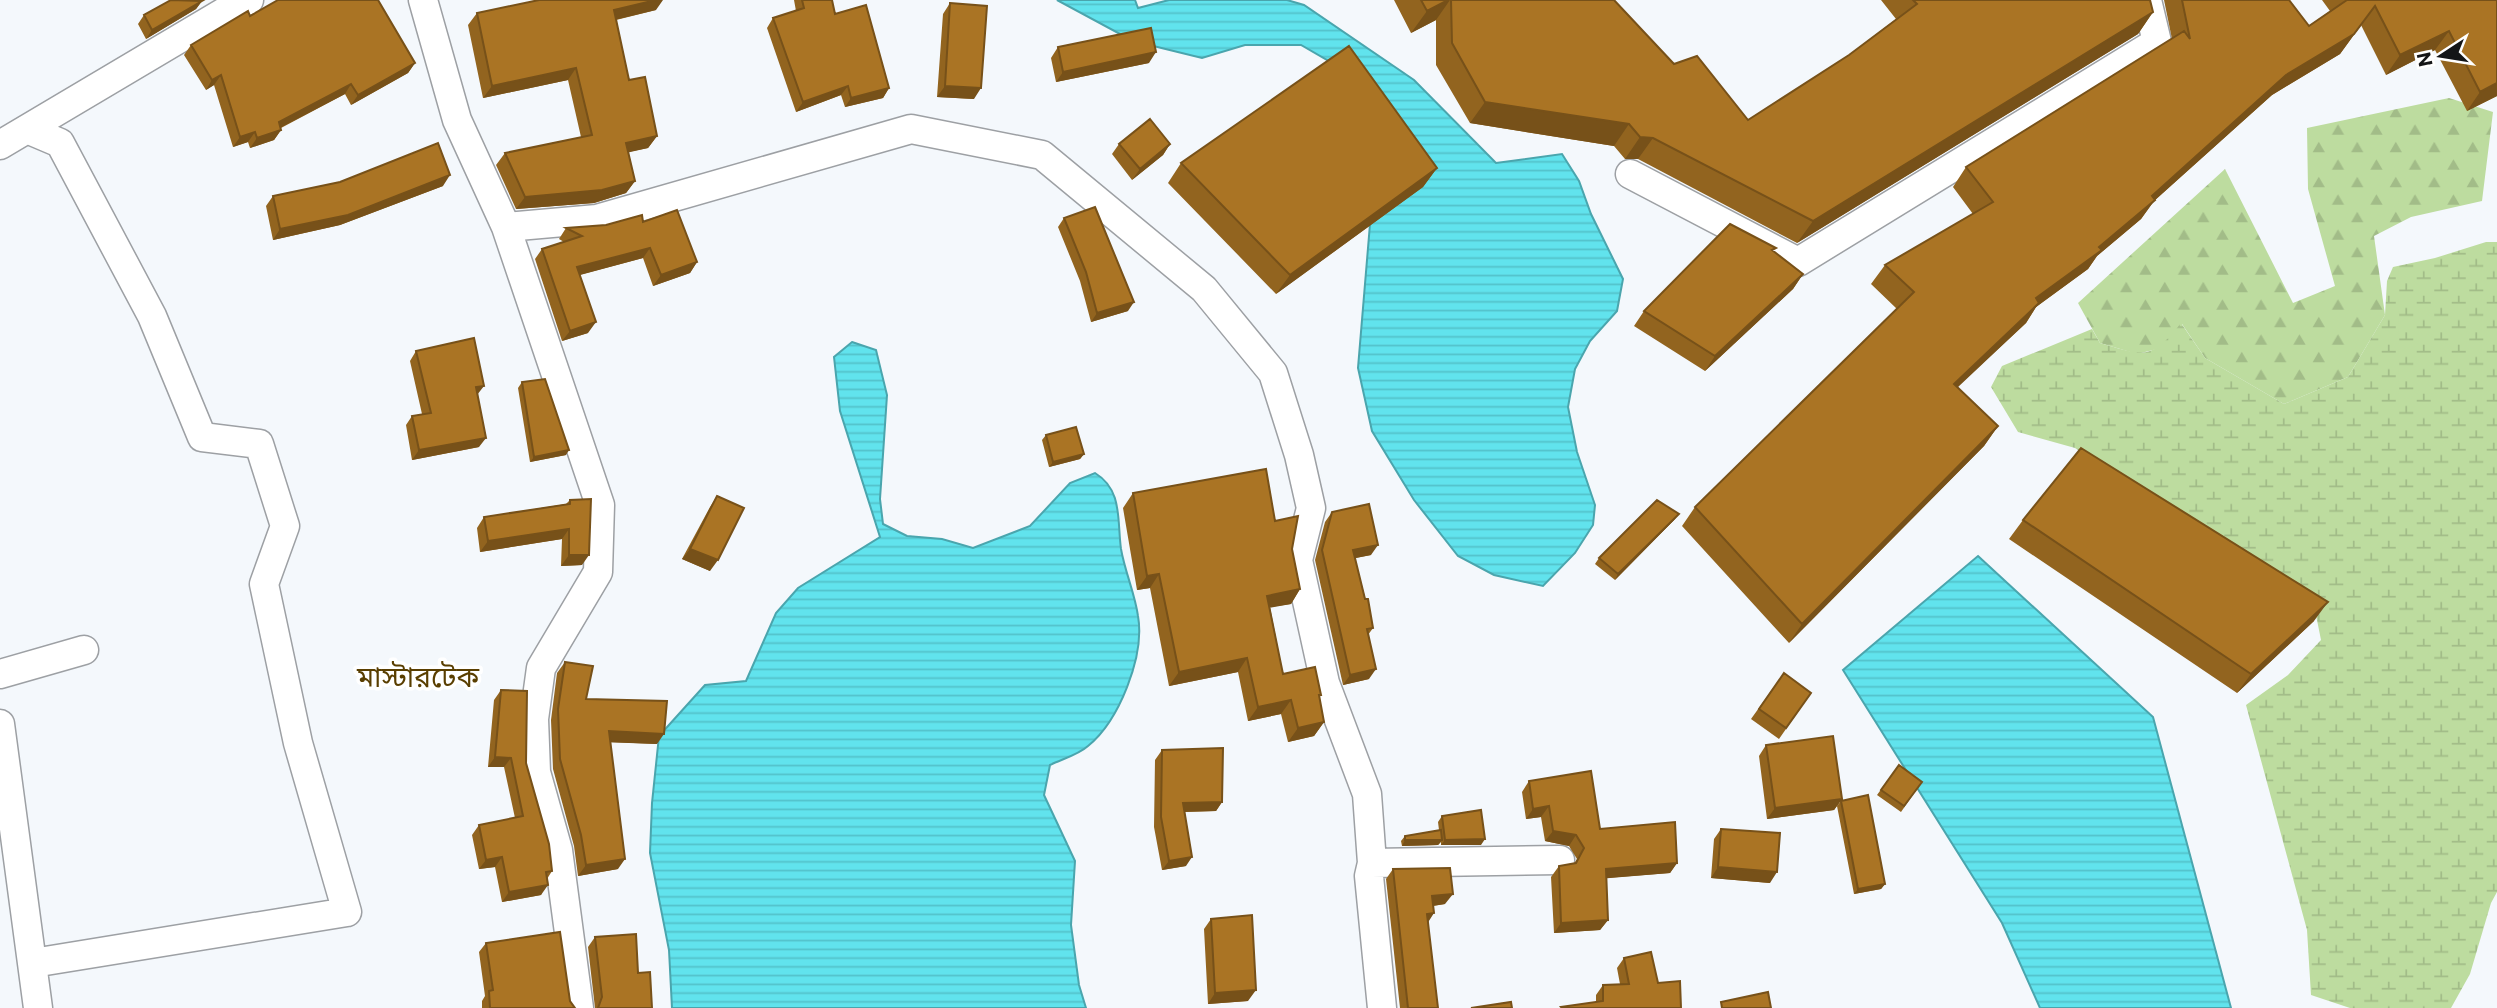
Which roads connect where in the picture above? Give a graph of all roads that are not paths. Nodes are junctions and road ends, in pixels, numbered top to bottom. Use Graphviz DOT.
graph roads {
  1 [pos="249,0"];
  2 [pos="423,0"];
  3 [pos="2147,0"];
  4 [pos="27,129"];
  5 [pos="0,145"];
  6 [pos="1630,174"];
  7 [pos="506,227"];
  8 [pos="84,650"];
  9 [pos="0,674"];
  10 [pos="0,724"];
  11 [pos="1560,860"];
  12 [pos="1372,863"];
  13 [pos="33,963"];
  14 [pos="38,1008"];
  15 [pos="579,1008"];
  16 [pos="1382,1008"];
  1 -- 4 [label="street"];
  2 -- 7 [label="street"];
  3 -- 6 [label="street"];
  4 -- 5 [label="street"];
  4 -- 13 [label="street"];
  7 -- 12 [label="street"];
  7 -- 15 [label="street"];
  8 -- 9 [label="street"];
  10 -- 13 [label="street"];
  11 -- 12 [label="street"];
  12 -- 16 [label="street"];
  13 -- 14 [label="street"];
}
